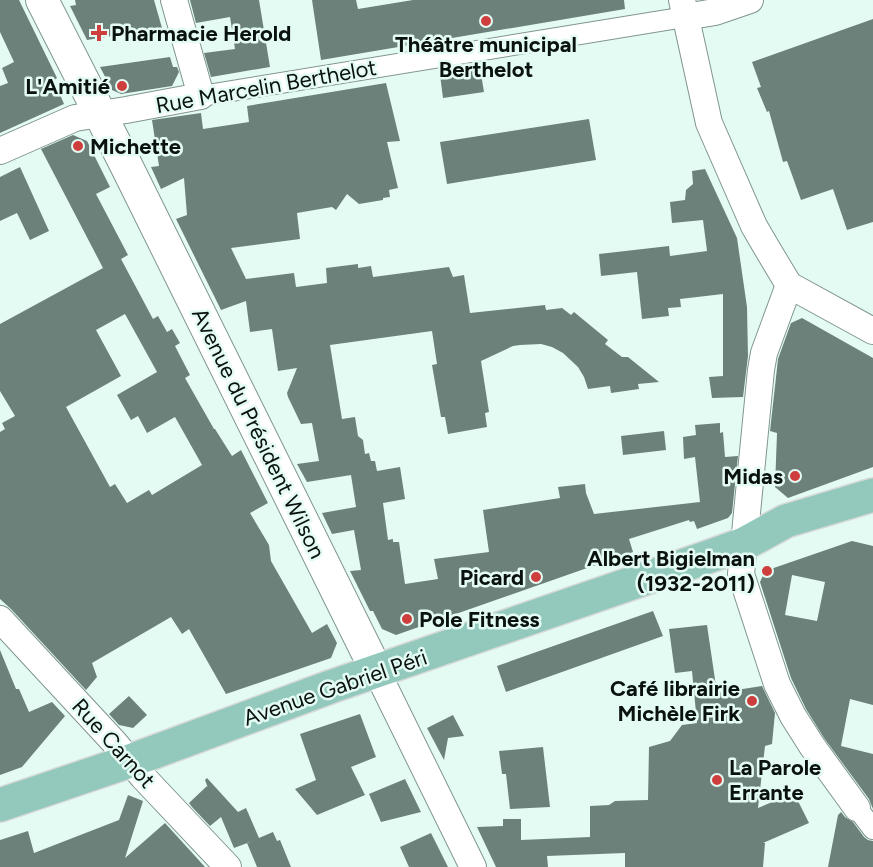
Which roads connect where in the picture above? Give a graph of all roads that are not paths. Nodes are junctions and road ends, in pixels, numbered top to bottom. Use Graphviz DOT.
graph roads {
  1 [pos="42,0"];
  2 [pos="174,0"];
  3 [pos="750,0"];
  4 [pos="684,9"];
  5 [pos="201,96"];
  6 [pos="99,114"];
  7 [pos="0,151"];
  8 [pos="789,285"];
  9 [pos="873,331"];
  10 [pos="873,495"];
  11 [pos="744,544"];
  12 [pos="0,619"];
  13 [pos="377,672"];
  14 [pos="130,761"];
  15 [pos="0,806"];
  16 [pos="857,808"];
  17 [pos="873,829"];
  18 [pos="228,867"];
  19 [pos="473,867"];
  1 -- 6 [label="street, Avenue du Président Wilson"];
  2 -- 5 [label="street"];
  3 -- 4 [label="street, Rue Marcelin Berthelot"];
  4 -- 5 [label="street, Rue Marcelin Berthelot"];
  4 -- 8 [label="street"];
  5 -- 6 [label="street, Rue Marcelin Berthelot"];
  6 -- 7 [label="street, Rue Marcelin Berthelot"];
  6 -- 13 [label="street, Avenue du Président Wilson"];
  8 -- 9 [label="street"];
  8 -- 11 [label="street"];
  10 -- 11 [label="main road, Avenue Gabriel Péri"];
  11 -- 13 [label="main road, Avenue Gabriel Péri"];
  11 -- 16 [label="street"];
  12 -- 14 [label="street, Rue Carnot"];
  13 -- 14 [label="main road, Avenue Gabriel Péri"];
  13 -- 19 [label="street, Avenue du Président Wilson"];
  14 -- 15 [label="main road, Avenue Gabriel Péri"];
  14 -- 18 [label="street, Rue Carnot"];
  16 -- 17 [label="street"];
}
